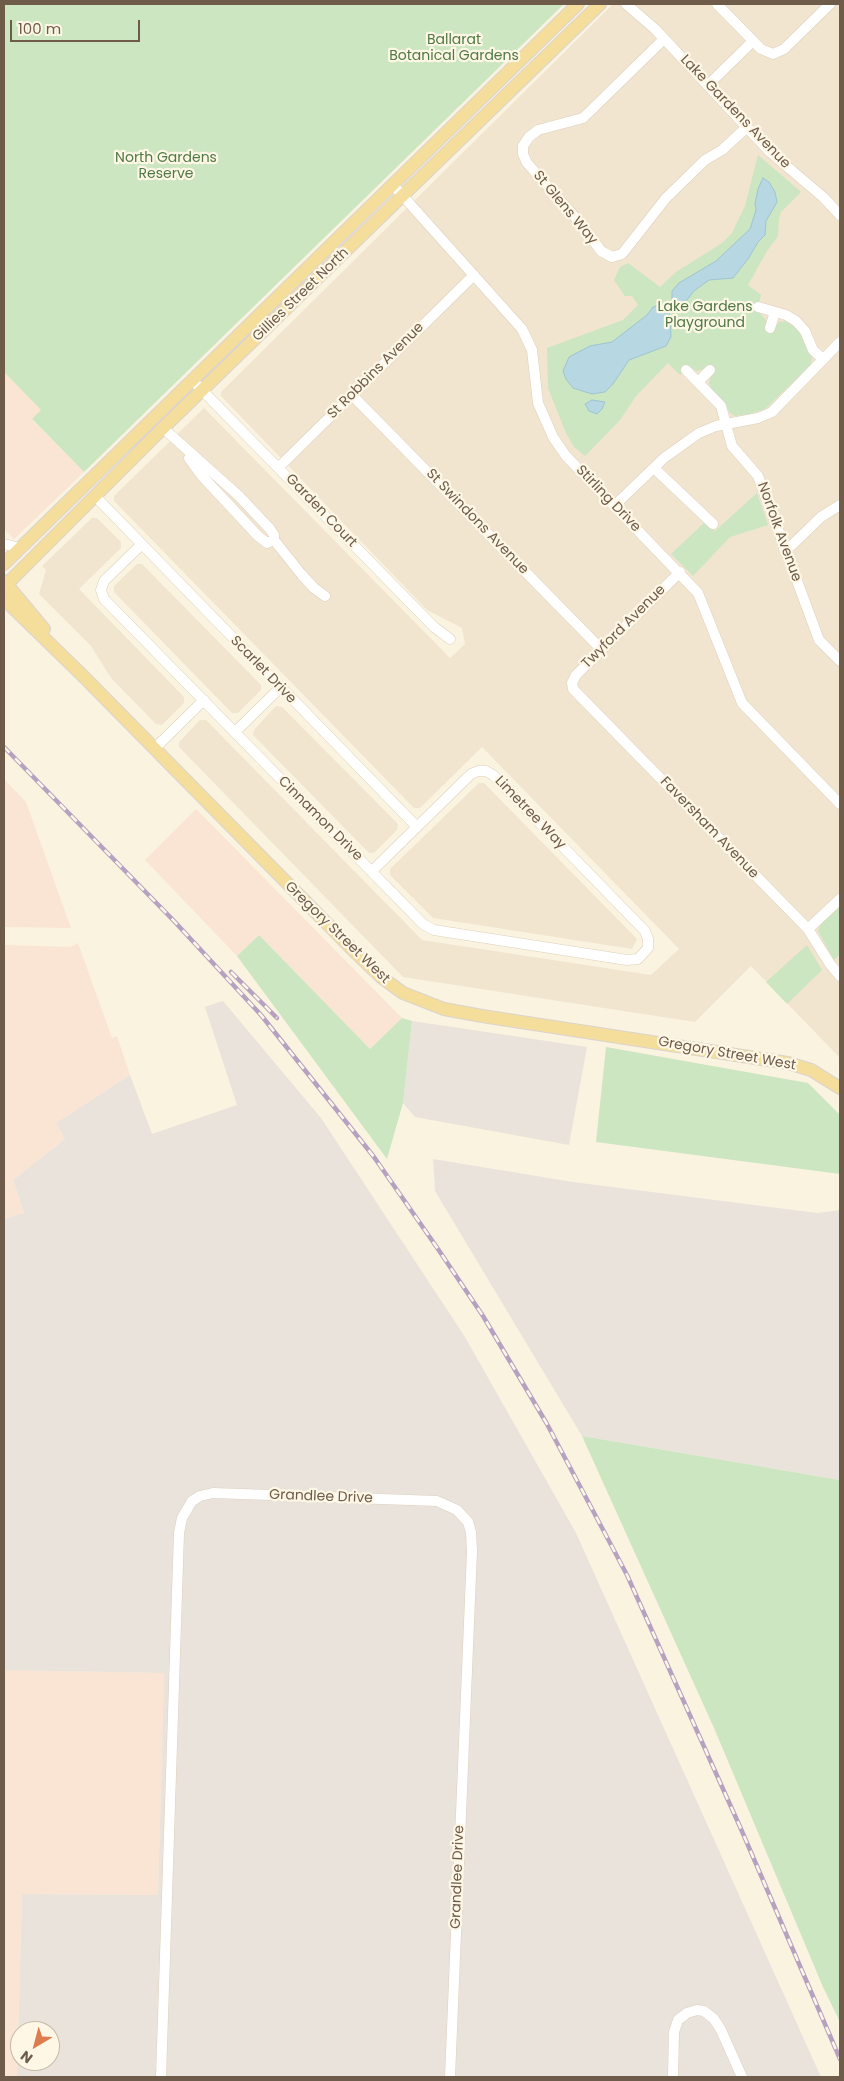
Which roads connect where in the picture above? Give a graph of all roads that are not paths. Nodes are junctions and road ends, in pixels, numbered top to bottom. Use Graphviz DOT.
graph roads {
  1 [pos="578,4"];
  2 [pos="600,4"];
  3 [pos="626,4"];
  4 [pos="636,4"];
  5 [pos="717,4"];
  6 [pos="830,4"];
  7 [pos="654,28"];
  8 [pos="664,39"];
  9 [pos="753,41"];
  10 [pos="708,85"];
  11 [pos="747,127"];
  12 [pos="394,185"];
  13 [pos="403,196"];
  14 [pos="840,215"];
  15 [pos="474,275"];
  16 [pos="758,307"];
  17 [pos="775,312"];
  18 [pos="770,328"];
  19 [pos="839,345"];
  20 [pos="823,359"];
  21 [pos="686,370"];
  22 [pos="710,370"];
  23 [pos="193,380"];
  24 [pos="698,382"];
  25 [pos="203,390"];
  26 [pos="352,395"];
  27 [pos="726,423"];
  28 [pos="163,428"];
  29 [pos="176,441"];
  30 [pos="278,467"];
  31 [pos="654,468"];
  32 [pos="95,496"];
  33 [pos="239,496"];
  34 [pos="840,505"];
  35 [pos="228,506"];
  36 [pos="614,506"];
  37 [pos="83,508"];
  38 [pos="110,514"];
  39 [pos="713,524"];
  40 [pos="268,526"];
  41 [pos="258,536"];
  42 [pos="274,540"];
  43 [pos="4,544"];
  44 [pos="141,545"];
  45 [pos="20,548"];
  46 [pos="784,549"];
  47 [pos="4,565"];
  48 [pos="680,572"];
  49 [pos="7,582"];
  50 [pos="325,596"];
  51 [pos="4,599"];
  52 [pos="450,639"];
  53 [pos="601,650"];
  54 [pos="840,661"];
  55 [pos="84,677"];
  56 [pos="572,684"];
  57 [pos="280,688"];
  58 [pos="204,700"];
  59 [pos="235,732"];
  60 [pos="154,749"];
  61 [pos="840,804"];
  62 [pos="417,827"];
  63 [pos="372,871"];
  64 [pos="840,899"];
  65 [pos="808,929"];
  66 [pos="647,951"];
  67 [pos="840,976"];
  68 [pos="840,1088"];
  69 [pos="161,2077"];
  70 [pos="450,2077"];
  71 [pos="673,2077"];
  72 [pos="742,2077"];
  1 -- 12 [label="main road, Gillies Street North"];
  2 -- 13 [label="main road, Gillies Street North"];
  3 -- 7 [label="street, Lake Gardens Avenue"];
  4 -- 7 [label="street, Lake Gardens Avenue"];
  5 -- 9 [label="street"];
  6 -- 9 [label="street"];
  7 -- 8 [label="street, Lake Gardens Avenue"];
  8 -- 10 [label="street, Lake Gardens Avenue"];
  8 -- 11 [label="street, St Glens Way"];
  9 -- 10 [label="street"];
  10 -- 11 [label="street, Lake Gardens Avenue"];
  11 -- 14 [label="street, Lake Gardens Avenue"];
  12 -- 13 [label="street, Stirling Drive"];
  12 -- 23 [label="main road, Gillies Street North"];
  13 -- 15 [label="street, Stirling Drive"];
  13 -- 25 [label="main road, Gillies Street North"];
  15 -- 26 [label="street, St Robbins Avenue"];
  15 -- 36 [label="street, Stirling Drive"];
  16 -- 17 [label="street"];
  17 -- 18 [label="street"];
  17 -- 20 [label="street"];
  19 -- 20 [label="street"];
  20 -- 27 [label="street"];
  21 -- 24 [label="street, Norfolk Avenue"];
  22 -- 24 [label="street"];
  23 -- 25 [label="street, Garden Court"];
  23 -- 45 [label="main road, Gillies Street North"];
  24 -- 27 [label="street, Norfolk Avenue"];
  25 -- 28 [label="main road, Gillies Street North"];
  25 -- 30 [label="street, Garden Court"];
  26 -- 30 [label="street, St Robbins Avenue"];
  26 -- 53 [label="street, St Swindons Avenue"];
  27 -- 31 [label="street"];
  27 -- 46 [label="street, Norfolk Avenue"];
  28 -- 29 [label="street"];
  28 -- 32 [label="main road, Gillies Street North"];
  29 -- 33 [label="street"];
  29 -- 35 [label="street"];
  30 -- 52 [label="street, Garden Court"];
  31 -- 36 [label="street"];
  31 -- 39 [label="street"];
  32 -- 37 [label="main road, Gillies Street North"];
  32 -- 38 [label="street, Scarlet Drive"];
  33 -- 35 [label="street"];
  33 -- 40 [label="street"];
  34 -- 46 [label="street"];
  35 -- 41 [label="street"];
  36 -- 48 [label="street, Stirling Drive"];
  37 -- 38 [label="street"];
  37 -- 49 [label="main road, Gillies Street North"];
  38 -- 44 [label="street, Scarlet Drive"];
  40 -- 41 [label="street"];
  40 -- 42 [label="street"];
  41 -- 42 [label="street"];
  42 -- 50 [label="street"];
  43 -- 45 [label="street"];
  44 -- 57 [label="street, Scarlet Drive"];
  44 -- 58 [label="street, Cinnamon Drive"];
  45 -- 47 [label="main road, Gillies Street North"];
  46 -- 54 [label="street, Norfolk Avenue"];
  47 -- 49 [label="street"];
  48 -- 53 [label="street, Twyford Avenue"];
  48 -- 61 [label="street, Stirling Drive"];
  49 -- 55 [label="main road, Gregory Street West"];
  51 -- 55 [label="main road, Gregory Street West"];
  53 -- 56 [label="street, Twyford Avenue"];
  55 -- 60 [label="main road, Gregory Street West"];
  56 -- 65 [label="street, Faversham Avenue"];
  57 -- 59 [label="street"];
  57 -- 62 [label="street, Scarlet Drive"];
  58 -- 59 [label="street, Cinnamon Drive"];
  58 -- 60 [label="street"];
  59 -- 63 [label="street, Cinnamon Drive"];
  60 -- 68 [label="main road, Gregory Street West"];
  62 -- 63 [label="street, Limetree Way"];
  62 -- 66 [label="street, Limetree Way"];
  63 -- 66 [label="street, Cinnamon Drive"];
  64 -- 65 [label="street"];
  65 -- 67 [label="street, Faversham Avenue"];
  69 -- 70 [label="street, Grandlee Drive"];
  71 -- 72 [label="street"];
}
